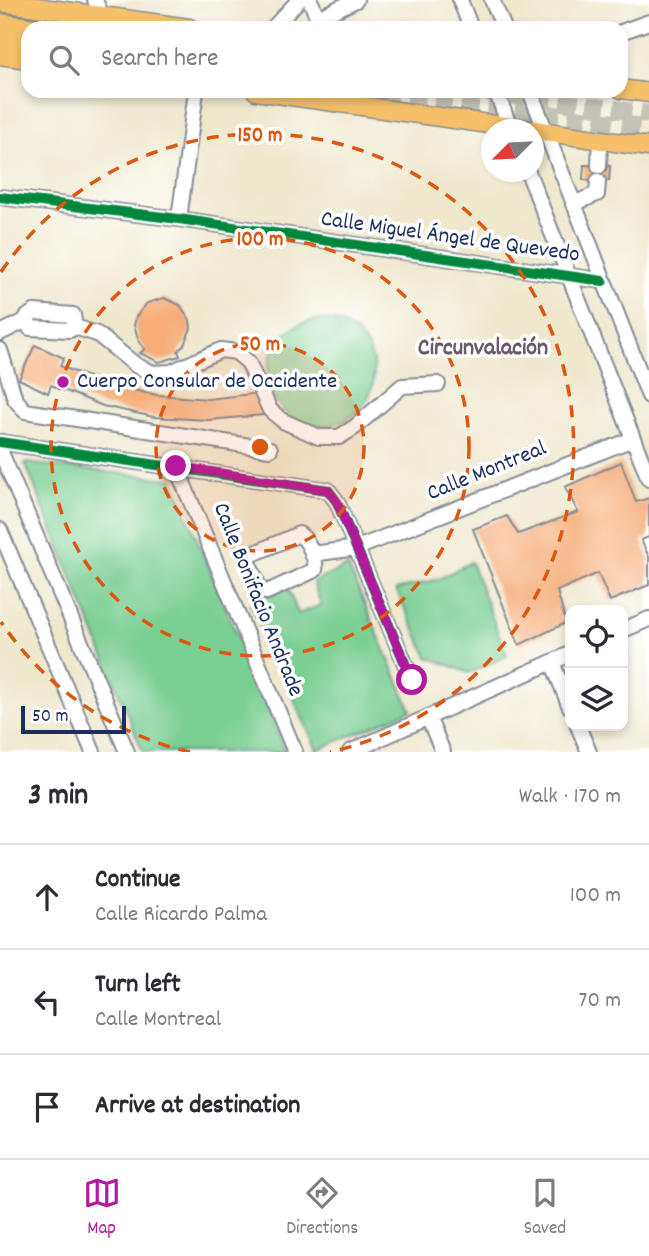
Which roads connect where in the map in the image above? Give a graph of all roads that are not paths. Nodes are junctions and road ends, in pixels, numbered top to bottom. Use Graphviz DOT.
graph roads {
  1 [pos="299,0"];
  2 [pos="310,0"];
  3 [pos="356,0"];
  4 [pos="460,0"];
  5 [pos="492,0"];
  6 [pos="0,2"];
  7 [pos="99,8"];
  8 [pos="158,21"];
  9 [pos="280,21"];
  10 [pos="319,21"];
  11 [pos="323,21"];
  12 [pos="468,21"];
  13 [pos="501,21"];
  14 [pos="649,22"];
  15 [pos="0,23"];
  16 [pos="21,26"];
  17 [pos="628,30"];
  18 [pos="0,38"];
  19 [pos="21,42"];
  20 [pos="21,44"];
  21 [pos="0,46"];
  22 [pos="0,55"];
  23 [pos="21,58"];
  24 [pos="628,90"];
  25 [pos="649,93"];
  26 [pos="195,98"];
  27 [pos="352,98"];
  28 [pos="499,98"];
  29 [pos="531,98"];
  30 [pos="507,119"];
  31 [pos="535,119"];
  32 [pos="481,122"];
  33 [pos="544,131"];
  34 [pos="600,139"];
  35 [pos="544,144"];
  36 [pos="646,145"];
  37 [pos="532,182"];
  38 [pos="0,197"];
  39 [pos="573,204"];
  40 [pos="179,219"];
  41 [pos="569,277"];
  42 [pos="603,281"];
  43 [pos="0,332"];
  44 [pos="0,350"];
  45 [pos="438,384"];
  46 [pos="649,396"];
  47 [pos="633,439"];
  48 [pos="0,442"];
  49 [pos="270,449"];
  50 [pos="0,450"];
  51 [pos="176,466"];
  52 [pos="649,480"];
  53 [pos="0,530"];
  54 [pos="357,548"];
  55 [pos="312,554"];
  56 [pos="649,619"];
  57 [pos="628,628"];
  58 [pos="565,656"];
  59 [pos="552,662"];
  60 [pos="412,680"];
  61 [pos="565,694"];
  62 [pos="428,717"];
  63 [pos="580,731"];
  64 [pos="93,752"];
  65 [pos="127,752"];
  66 [pos="295,752"];
  67 [pos="350,752"];
  68 [pos="443,752"];
  69 [pos="589,752"];
  1 -- 9 [label="street"];
  2 -- 10 [label="street"];
  3 -- 11 [label="street"];
  4 -- 12 [label="street"];
  5 -- 13 [label="street"];
  6 -- 7 [label="main road"];
  7 -- 8 [label="main road"];
  14 -- 17 [label="street"];
  15 -- 16 [label="main road"];
  18 -- 19 [label="main road"];
  20 -- 21 [label="main road"];
  22 -- 23 [label="main road"];
  24 -- 25 [label="main road"];
  26 -- 40 [label="street"];
  27 -- 32 [label="main road"];
  28 -- 30 [label="street"];
  29 -- 31 [label="street"];
  33 -- 34 [label="main road"];
  34 -- 36 [label="main road"];
  34 -- 39 [label="street"];
  35 -- 39 [label="street"];
  37 -- 41 [label="street"];
  38 -- 40 [label="street, Calle Miguel Ángel de Quevedo"];
  39 -- 42 [label="street"];
  40 -- 41 [label="street, Calle Miguel Ángel de Quevedo"];
  41 -- 42 [label="street, Calle Miguel Ángel de Quevedo"];
  41 -- 47 [label="street"];
  42 -- 46 [label="street"];
  43 -- 45 [label="street"];
  44 -- 49 [label="street"];
  47 -- 52 [label="street"];
  47 -- 54 [label="street, Calle Montreal"];
  48 -- 51 [label="street"];
  50 -- 65 [label="street"];
  51 -- 54 [label="street"];
  51 -- 66 [label="street, Calle Bonifacio Andrade"];
  53 -- 64 [label="street"];
  54 -- 55 [label="street, Calle Montreal"];
  54 -- 60 [label="street"];
  55 -- 55 [label="street"];
  56 -- 57 [label="street"];
  58 -- 59 [label="street"];
  59 -- 61 [label="street"];
  59 -- 62 [label="street"];
  62 -- 67 [label="street"];
  62 -- 68 [label="street"];
  63 -- 69 [label="street"];
}
